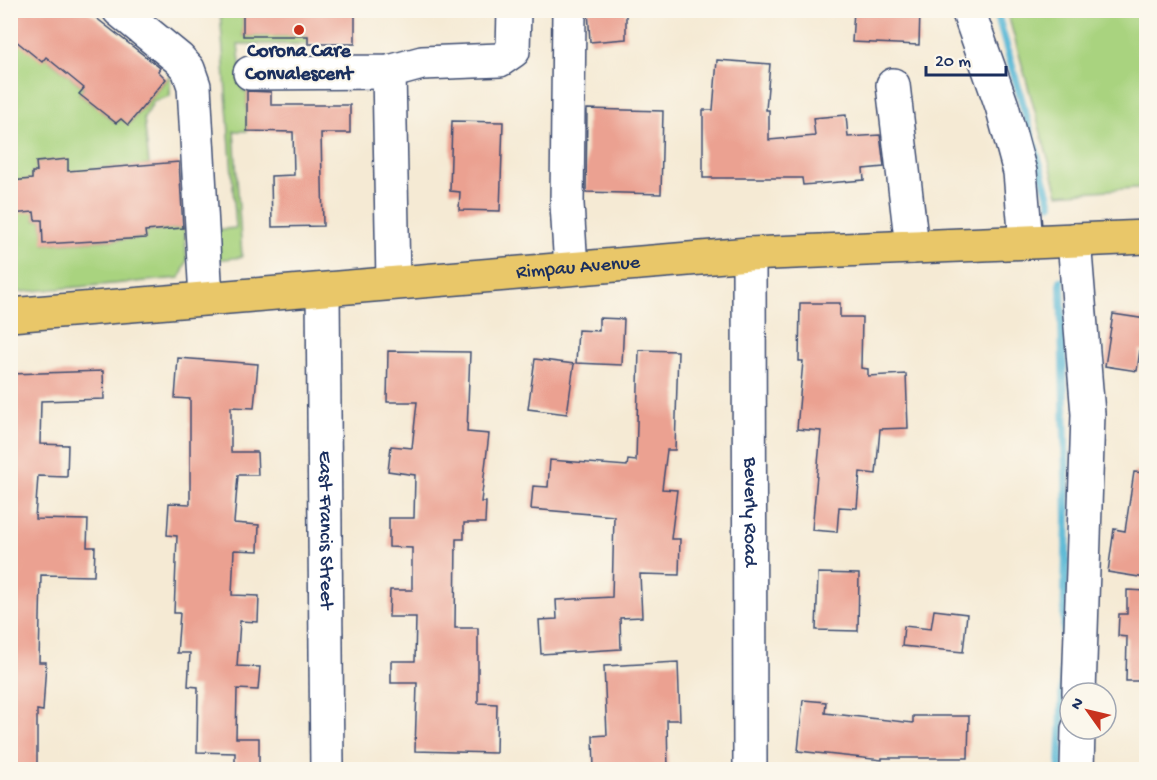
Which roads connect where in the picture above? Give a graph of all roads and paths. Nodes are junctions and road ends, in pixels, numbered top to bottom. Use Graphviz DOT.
graph roads {
  1 [pos="118,10"];
  2 [pos="514,10"];
  3 [pos="569,10"];
  4 [pos="968,10"];
  5 [pos="389,72"];
  6 [pos="250,73"];
  7 [pos="893,85"];
  8 [pos="1146,237"];
  9 [pos="1074,240"];
  10 [pos="1026,242"];
  11 [pos="912,247"];
  12 [pos="749,254"];
  13 [pos="571,268"];
  14 [pos="393,282"];
  15 [pos="323,290"];
  16 [pos="206,298"];
  17 [pos="10,315"];
  18 [pos="1079,681"];
  19 [pos="1078,741"];
  20 [pos="327,770"];
  21 [pos="750,770"];
  22 [pos="1077,770"];
  1 -- 16 [label="street"];
  2 -- 5 [label="street"];
  3 -- 13 [label="street"];
  4 -- 10 [label="street"];
  5 -- 6 [label="street"];
  5 -- 14 [label="street"];
  7 -- 11 [label="street"];
  8 -- 9 [label="main road, Rimpau Avenue"];
  9 -- 10 [label="main road, Rimpau Avenue"];
  9 -- 18 [label="street"];
  10 -- 11 [label="main road, Rimpau Avenue"];
  11 -- 12 [label="main road, Rimpau Avenue"];
  12 -- 13 [label="main road, Rimpau Avenue"];
  12 -- 21 [label="street, Beverly Road"];
  13 -- 14 [label="main road, Rimpau Avenue"];
  14 -- 15 [label="main road, Rimpau Avenue"];
  15 -- 16 [label="main road, Rimpau Avenue"];
  15 -- 20 [label="street, East Francis Street"];
  16 -- 17 [label="main road, Rimpau Avenue"];
  19 -- 22 [label="street"];
}
